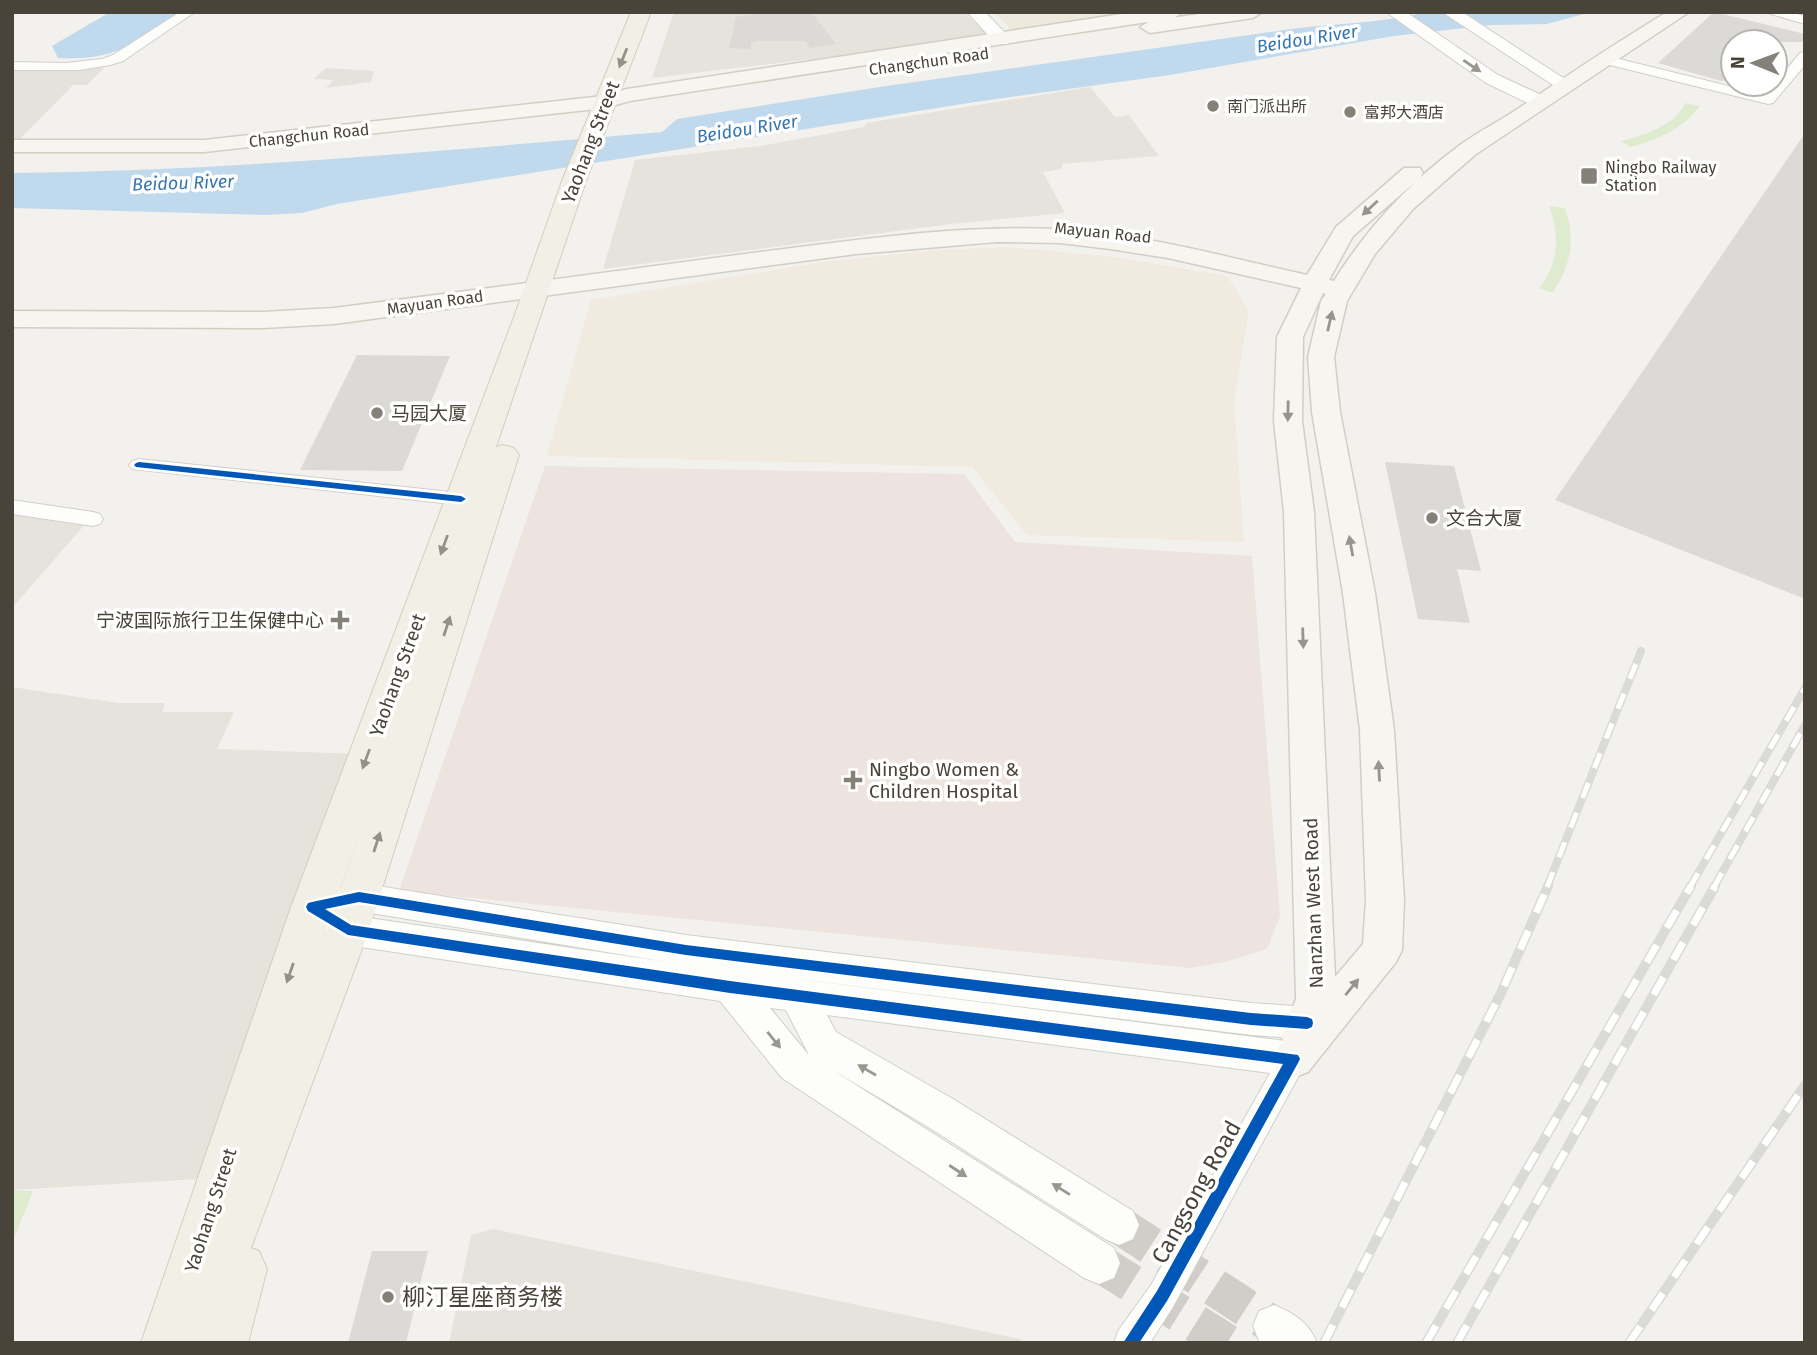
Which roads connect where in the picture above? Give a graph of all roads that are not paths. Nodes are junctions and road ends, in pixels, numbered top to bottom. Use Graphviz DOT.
graph roads {
  1 [pos="189,12"];
  2 [pos="641,12"];
  3 [pos="658,12"];
  4 [pos="975,12"];
  5 [pos="989,12"];
  6 [pos="1174,12"];
  7 [pos="1253,12"];
  8 [pos="1394,12"];
  9 [pos="1654,12"];
  10 [pos="1680,12"];
  11 [pos="1770,12"];
  12 [pos="1457,17"];
  13 [pos="1805,20"];
  14 [pos="1009,39"];
  15 [pos="1805,56"];
  16 [pos="1607,60"];
  17 [pos="12,66"];
  18 [pos="1546,90"];
  19 [pos="615,102"];
  20 [pos="12,146"];
  21 [pos="1331,281"];
  22 [pos="549,286"];
  23 [pos="12,318"];
  24 [pos="139,465"];
  25 [pos="461,499"];
  26 [pos="12,507"];
  27 [pos="93,519"];
  28 [pos="312,907"];
  29 [pos="353,913"];
  30 [pos="730,987"];
  31 [pos="797,996"];
  32 [pos="1307,1023"];
  33 [pos="1293,1059"];
  34 [pos="270,1084"];
  35 [pos="1119,1225"];
  36 [pos="1099,1263"];
  37 [pos="147,1343"];
  38 [pos="167,1343"];
  39 [pos="193,1343"];
  40 [pos="222,1343"];
  41 [pos="1130,1343"];
  1 -- 17 [label="street"];
  2 -- 19 [label="main road, Yaohang Street, one-way"];
  3 -- 19 [label="main road, Yaohang Street"];
  4 -- 14 [label="street"];
  5 -- 14 [label="street"];
  6 -- 14 [label="main road, Changchun Road"];
  7 -- 19 [label="main road, Changchun Road"];
  8 -- 18 [label="street, one-way"];
  9 -- 18 [label="main road"];
  10 -- 16 [label="main road"];
  11 -- 13 [label="street"];
  12 -- 18 [label="street"];
  14 -- 19 [label="main road, Changchun Road"];
  15 -- 16 [label="street"];
  16 -- 18 [label="main road"];
  18 -- 21 [label="main road, Nanzhan West Road"];
  19 -- 20 [label="main road, Changchun Road"];
  19 -- 22 [label="main road, Yaohang Street"];
  21 -- 22 [label="main road, Mayuan Road"];
  21 -- 32 [label="main road, Nanzhan West Road, one-way"];
  33 -- 21 [label="main road, Nanzhan West Road, one-way"];
  22 -- 23 [label="main road, Mayuan Road"];
  22 -- 25 [label="main road, Yaohang Street"];
  29 -- 22 [label="main road, Yaohang Street, one-way"];
  24 -- 25 [label="street"];
  25 -- 28 [label="main road, Yaohang Street, one-way"];
  26 -- 27 [label="street"];
  28 -- 29 [label="street"];
  28 -- 34 [label="main road, Yaohang Street, one-way"];
  29 -- 30 [label="street"];
  29 -- 32 [label="street"];
  29 -- 34 [label="main road, Yaohang Street"];
  30 -- 31 [label="street"];
  30 -- 36 [label="street, one-way"];
  31 -- 33 [label="street"];
  35 -- 31 [label="street, one-way"];
  32 -- 33 [label="main road, Nanzhan West Road"];
  33 -- 41 [label="street, Cangsong Road"];
  34 -- 37 [label="main road"];
  34 -- 38 [label="main road, Yaohang Street"];
  34 -- 39 [label="main road, Yaohang Street"];
  34 -- 40 [label="main road"];
}
